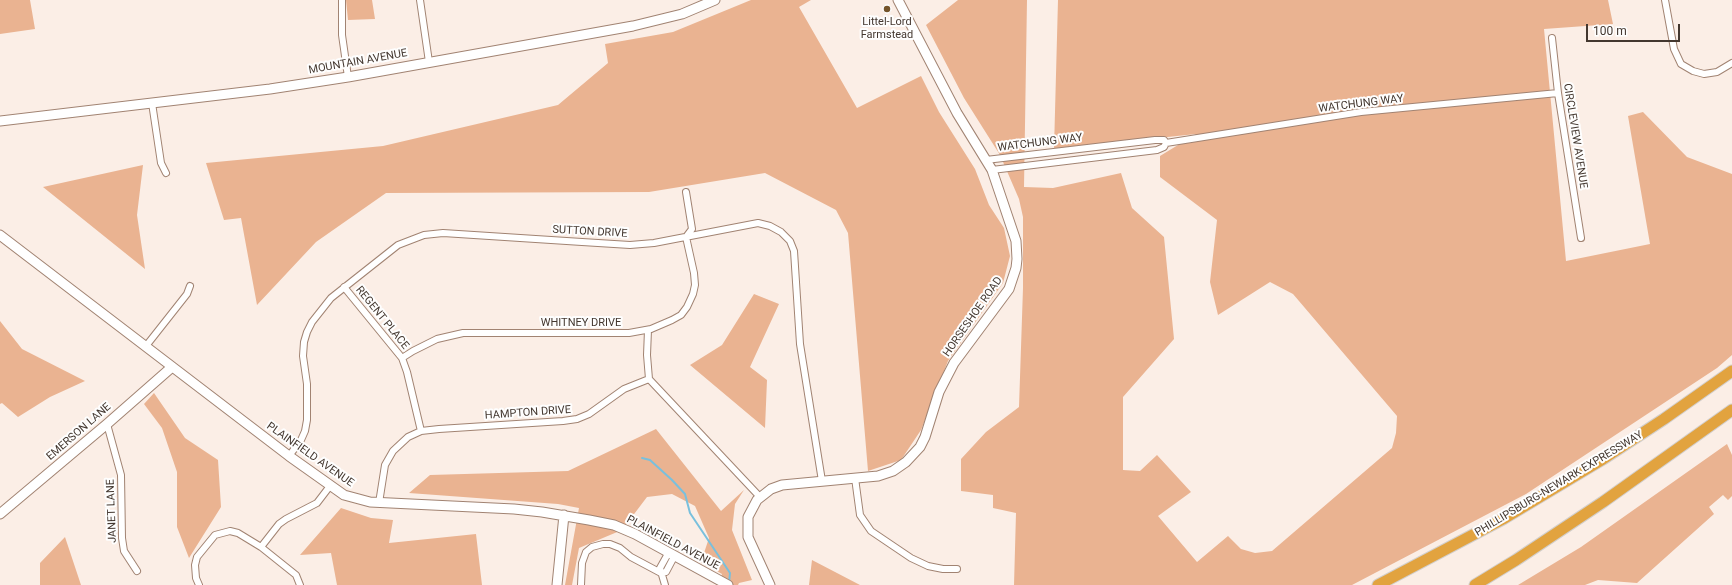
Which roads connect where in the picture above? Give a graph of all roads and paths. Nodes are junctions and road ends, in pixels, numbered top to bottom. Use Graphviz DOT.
graph roads {
  1 [pos="342,0"];
  2 [pos="420,0"];
  3 [pos="715,0"];
  4 [pos="898,0"];
  5 [pos="1665,0"];
  6 [pos="696,4"];
  7 [pos="1552,38"];
  8 [pos="428,62"];
  9 [pos="1732,63"];
  10 [pos="348,77"];
  11 [pos="1558,93"];
  12 [pos="152,103"];
  13 [pos="0,121"];
  14 [pos="1166,142"];
  15 [pos="986,160"];
  16 [pos="992,170"];
  17 [pos="166,173"];
  18 [pos="686,192"];
  19 [pos="0,235"];
  20 [pos="686,237"];
  21 [pos="1581,238"];
  22 [pos="190,286"];
  23 [pos="344,287"];
  24 [pos="648,330"];
  25 [pos="146,346"];
  26 [pos="402,358"];
  27 [pos="172,367"];
  28 [pos="1732,371"];
  29 [pos="649,379"];
  30 [pos="1732,410"];
  31 [pos="107,424"];
  32 [pos="421,431"];
  33 [pos="289,456"];
  34 [pos="855,478"];
  35 [pos="822,481"];
  36 [pos="330,486"];
  37 [pos="760,497"];
  38 [pos="379,503"];
  39 [pos="0,514"];
  40 [pos="564,515"];
  41 [pos="261,547"];
  42 [pos="672,554"];
  43 [pos="956,569"];
  44 [pos="137,571"];
  45 [pos="661,573"];
  46 [pos="725,584"];
  47 [pos="199,585"];
  48 [pos="300,585"];
  49 [pos="557,585"];
  50 [pos="580,585"];
  51 [pos="665,585"];
  52 [pos="770,585"];
  53 [pos="1378,585"];
  54 [pos="1475,585"];
  1 -- 10 [label="street"];
  2 -- 8 [label="street"];
  3 -- 6 [label="main road, MOUNTAIN AVENUE"];
  4 -- 15 [label="main road, HORSESHOE ROAD"];
  5 -- 9 [label="street"];
  6 -- 8 [label="main road, MOUNTAIN AVENUE"];
  7 -- 11 [label="street, CIRCLEVIEW AVENUE"];
  8 -- 10 [label="main road, MOUNTAIN AVENUE"];
  10 -- 12 [label="main road, MOUNTAIN AVENUE"];
  11 -- 14 [label="street, WATCHUNG WAY"];
  11 -- 21 [label="street, CIRCLEVIEW AVENUE"];
  12 -- 13 [label="main road, MOUNTAIN AVENUE"];
  12 -- 17 [label="street"];
  14 -- 15 [label="street, WATCHUNG WAY"];
  14 -- 16 [label="street, WATCHUNG WAY"];
  15 -- 16 [label="main road, HORSESHOE ROAD"];
  16 -- 34 [label="main road, HORSESHOE ROAD"];
  18 -- 20 [label="street"];
  19 -- 25 [label="main road, PLAINFIELD AVENUE"];
  20 -- 23 [label="street, SUTTON DRIVE"];
  20 -- 24 [label="street, WHITNEY DRIVE"];
  20 -- 35 [label="street, SUTTON DRIVE"];
  22 -- 25 [label="street"];
  23 -- 26 [label="street, REGENT PLACE"];
  23 -- 33 [label="street, SUTTON DRIVE"];
  24 -- 26 [label="street, WHITNEY DRIVE"];
  24 -- 29 [label="street"];
  25 -- 27 [label="main road, PLAINFIELD AVENUE"];
  26 -- 32 [label="street, REGENT PLACE"];
  27 -- 31 [label="main road, EMERSON LANE"];
  27 -- 33 [label="main road, PLAINFIELD AVENUE"];
  28 -- 53 [label="highway, PHILLIPSBURG-NEWARK EXPRESSWAY"];
  29 -- 32 [label="street, HAMPTON DRIVE"];
  29 -- 37 [label="street"];
  30 -- 54 [label="highway"];
  31 -- 39 [label="main road, EMERSON LANE"];
  31 -- 44 [label="street, JANET LANE"];
  32 -- 38 [label="street, HAMPTON DRIVE"];
  33 -- 36 [label="main road, PLAINFIELD AVENUE"];
  34 -- 35 [label="main road, HORSESHOE ROAD"];
  34 -- 43 [label="street"];
  35 -- 37 [label="main road, HORSESHOE ROAD"];
  36 -- 38 [label="main road, PLAINFIELD AVENUE"];
  36 -- 41 [label="street"];
  37 -- 52 [label="main road, HORSESHOE ROAD"];
  38 -- 40 [label="main road, PLAINFIELD AVENUE"];
  40 -- 42 [label="main road, PLAINFIELD AVENUE"];
  40 -- 49 [label="main road"];
  41 -- 47 [label="street"];
  41 -- 48 [label="street"];
  42 -- 45 [label="street"];
  42 -- 46 [label="main road, PLAINFIELD AVENUE"];
  45 -- 50 [label="street"];
  45 -- 51 [label="street"];
}
